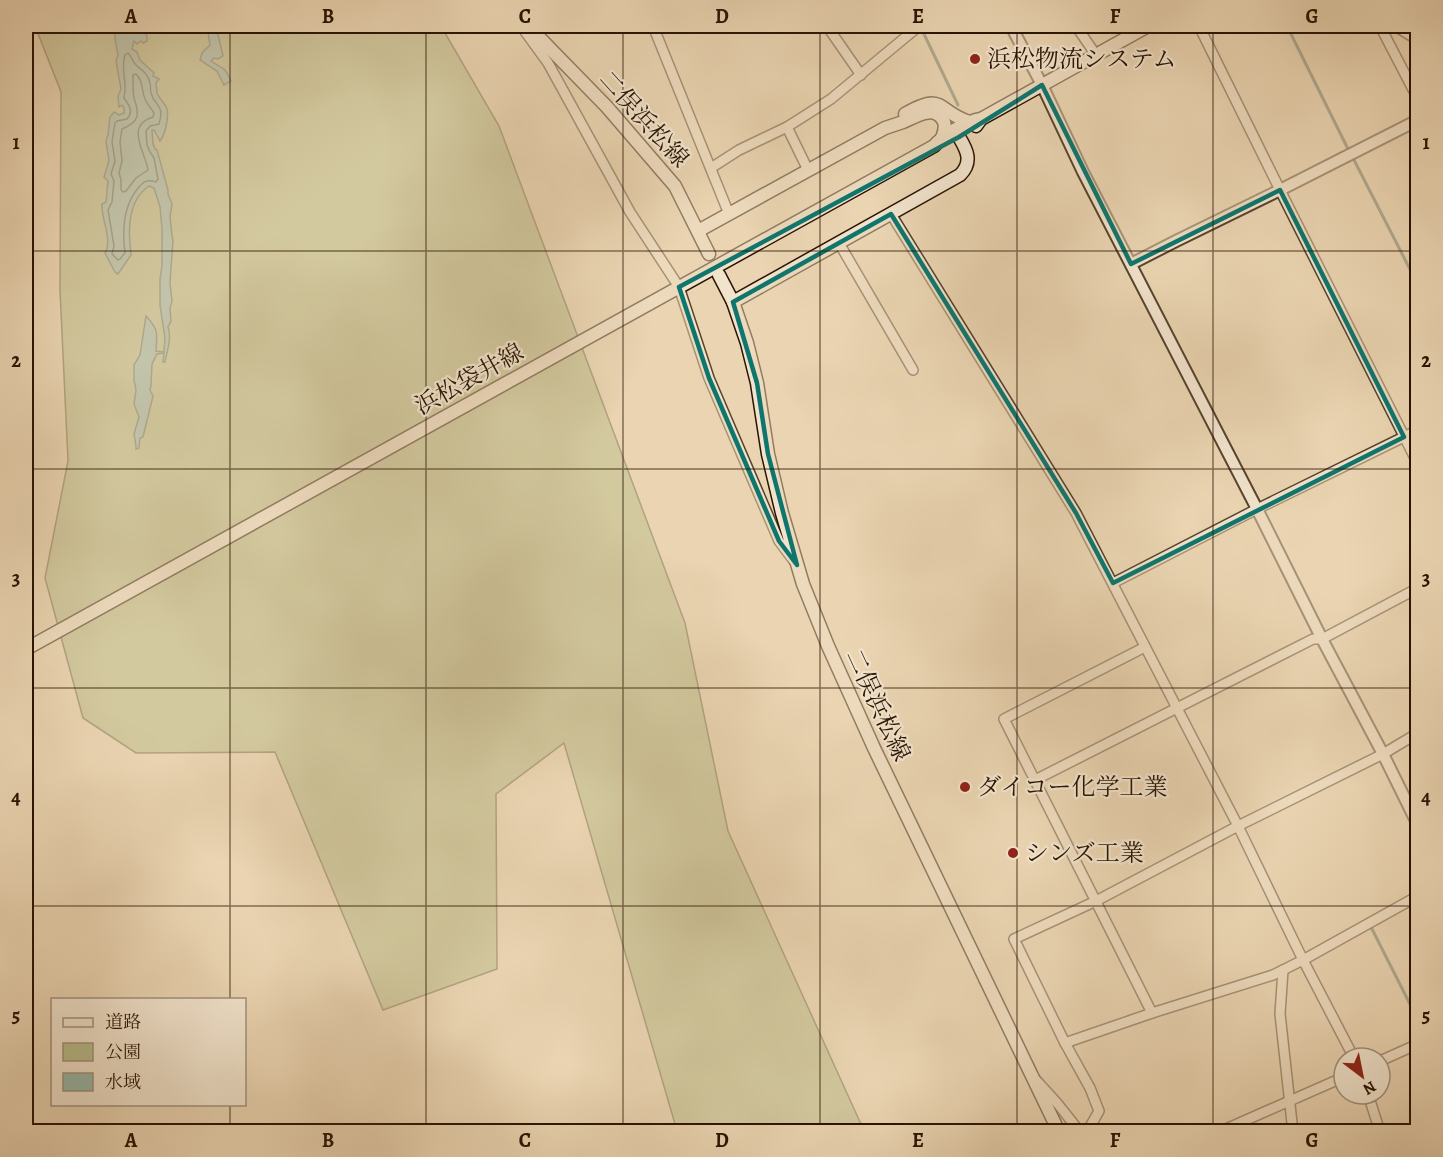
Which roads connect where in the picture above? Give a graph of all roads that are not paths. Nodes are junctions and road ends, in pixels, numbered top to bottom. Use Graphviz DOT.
graph roads {
  1 [pos="521,26"];
  2 [pos="528,26"];
  3 [pos="653,26"];
  4 [pos="826,26"];
  5 [pos="919,26"];
  6 [pos="1011,26"];
  7 [pos="1076,26"];
  8 [pos="1148,26"];
  9 [pos="1199,26"];
  10 [pos="1380,26"];
  11 [pos="1395,26"];
  12 [pos="1418,40"];
  13 [pos="1096,55"];
  14 [pos="861,75"];
  15 [pos="1042,85"];
  16 [pos="1418,99"];
  17 [pos="1418,120"];
  18 [pos="975,121"];
  19 [pos="787,127"];
  20 [pos="885,129"];
  21 [pos="959,137"];
  22 [pos="938,142"];
  23 [pos="711,168"];
  24 [pos="808,170"];
  25 [pos="1280,190"];
  26 [pos="729,214"];
  27 [pos="891,214"];
  28 [pos="698,231"];
  29 [pos="839,243"];
  30 [pos="709,254"];
  31 [pos="1131,264"];
  32 [pos="719,275"];
  33 [pos="679,287"];
  34 [pos="733,302"];
  35 [pos="913,370"];
  36 [pos="1418,430"];
  37 [pos="1404,437"];
  38 [pos="1418,464"];
  39 [pos="1257,509"];
  40 [pos="797,565"];
  41 [pos="1113,583"];
  42 [pos="1418,588"];
  43 [pos="1322,639"];
  44 [pos="1145,647"];
  45 [pos="26,649"];
  46 [pos="1177,709"];
  47 [pos="1418,733"];
  48 [pos="1383,754"];
  49 [pos="1035,780"];
  50 [pos="1418,825"];
  51 [pos="1238,826"];
  52 [pos="1418,896"];
  53 [pos="1096,900"];
  54 [pos="1303,960"];
  55 [pos="1283,970"];
  56 [pos="1152,1013"];
  57 [pos="1065,1043"];
  58 [pos="1418,1044"];
  59 [pos="1348,1046"];
  60 [pos="1392,1056"];
  61 [pos="1032,1075"];
  62 [pos="1332,1082"];
  63 [pos="1290,1100"];
  64 [pos="1372,1106"];
  65 [pos="1059,1131"];
  66 [pos="1080,1131"];
  67 [pos="1087,1131"];
  68 [pos="1219,1131"];
  69 [pos="1293,1131"];
  70 [pos="1380,1131"];
  1 -- 33 [label="street"];
  2 -- 28 [label="main road, 二俣浜松線"];
  3 -- 23 [label="street"];
  4 -- 14 [label="street"];
  5 -- 14 [label="street"];
  6 -- 15 [label="street"];
  7 -- 13 [label="street"];
  8 -- 13 [label="main road, 浜松袋井線"];
  9 -- 25 [label="street"];
  10 -- 16 [label="street"];
  11 -- 12 [label="street"];
  13 -- 15 [label="main road, 浜松袋井線"];
  14 -- 19 [label="street"];
  15 -- 18 [label="main road, 浜松袋井線"];
  15 -- 31 [label="street"];
  17 -- 25 [label="street"];
  18 -- 20 [label="main road"];
  18 -- 21 [label="main road, 浜松袋井線"];
  18 -- 22 [label="main road, 浜松袋井線"];
  19 -- 23 [label="street"];
  19 -- 24 [label="street"];
  20 -- 22 [label="main road"];
  20 -- 24 [label="main road"];
  21 -- 22 [label="main road, 浜松袋井線"];
  21 -- 27 [label="main road"];
  22 -- 33 [label="main road, 浜松袋井線"];
  23 -- 26 [label="street"];
  24 -- 26 [label="main road"];
  25 -- 31 [label="street"];
  25 -- 37 [label="street"];
  26 -- 28 [label="main road"];
  27 -- 29 [label="main road"];
  27 -- 41 [label="street"];
  28 -- 30 [label="main road, 二俣浜松線"];
  29 -- 34 [label="main road"];
  29 -- 35 [label="street"];
  31 -- 39 [label="street"];
  32 -- 34 [label="main road, 二俣浜松線"];
  33 -- 40 [label="street"];
  33 -- 45 [label="main road, 浜松袋井線"];
  34 -- 40 [label="main road, 二俣浜松線"];
  36 -- 37 [label="street"];
  37 -- 38 [label="street"];
  37 -- 39 [label="street"];
  39 -- 41 [label="street"];
  39 -- 43 [label="street"];
  40 -- 61 [label="main road, 二俣浜松線"];
  41 -- 44 [label="street"];
  42 -- 43 [label="street"];
  43 -- 46 [label="street"];
  43 -- 48 [label="street"];
  44 -- 46 [label="street"];
  44 -- 49 [label="street"];
  46 -- 49 [label="street"];
  46 -- 51 [label="street"];
  47 -- 48 [label="street"];
  48 -- 50 [label="street"];
  48 -- 51 [label="street"];
  49 -- 53 [label="street"];
  51 -- 53 [label="street"];
  51 -- 54 [label="street"];
  52 -- 54 [label="street"];
  53 -- 56 [label="street"];
  53 -- 57 [label="street"];
  54 -- 55 [label="street"];
  54 -- 59 [label="street"];
  55 -- 56 [label="street"];
  55 -- 63 [label="street"];
  56 -- 57 [label="street"];
  57 -- 67 [label="street"];
  58 -- 60 [label="street"];
  61 -- 65 [label="main road, 二俣浜松線"];
  61 -- 66 [label="street"];
  62 -- 63 [label="street"];
  63 -- 68 [label="street"];
  63 -- 69 [label="street"];
  64 -- 70 [label="street"];
}
